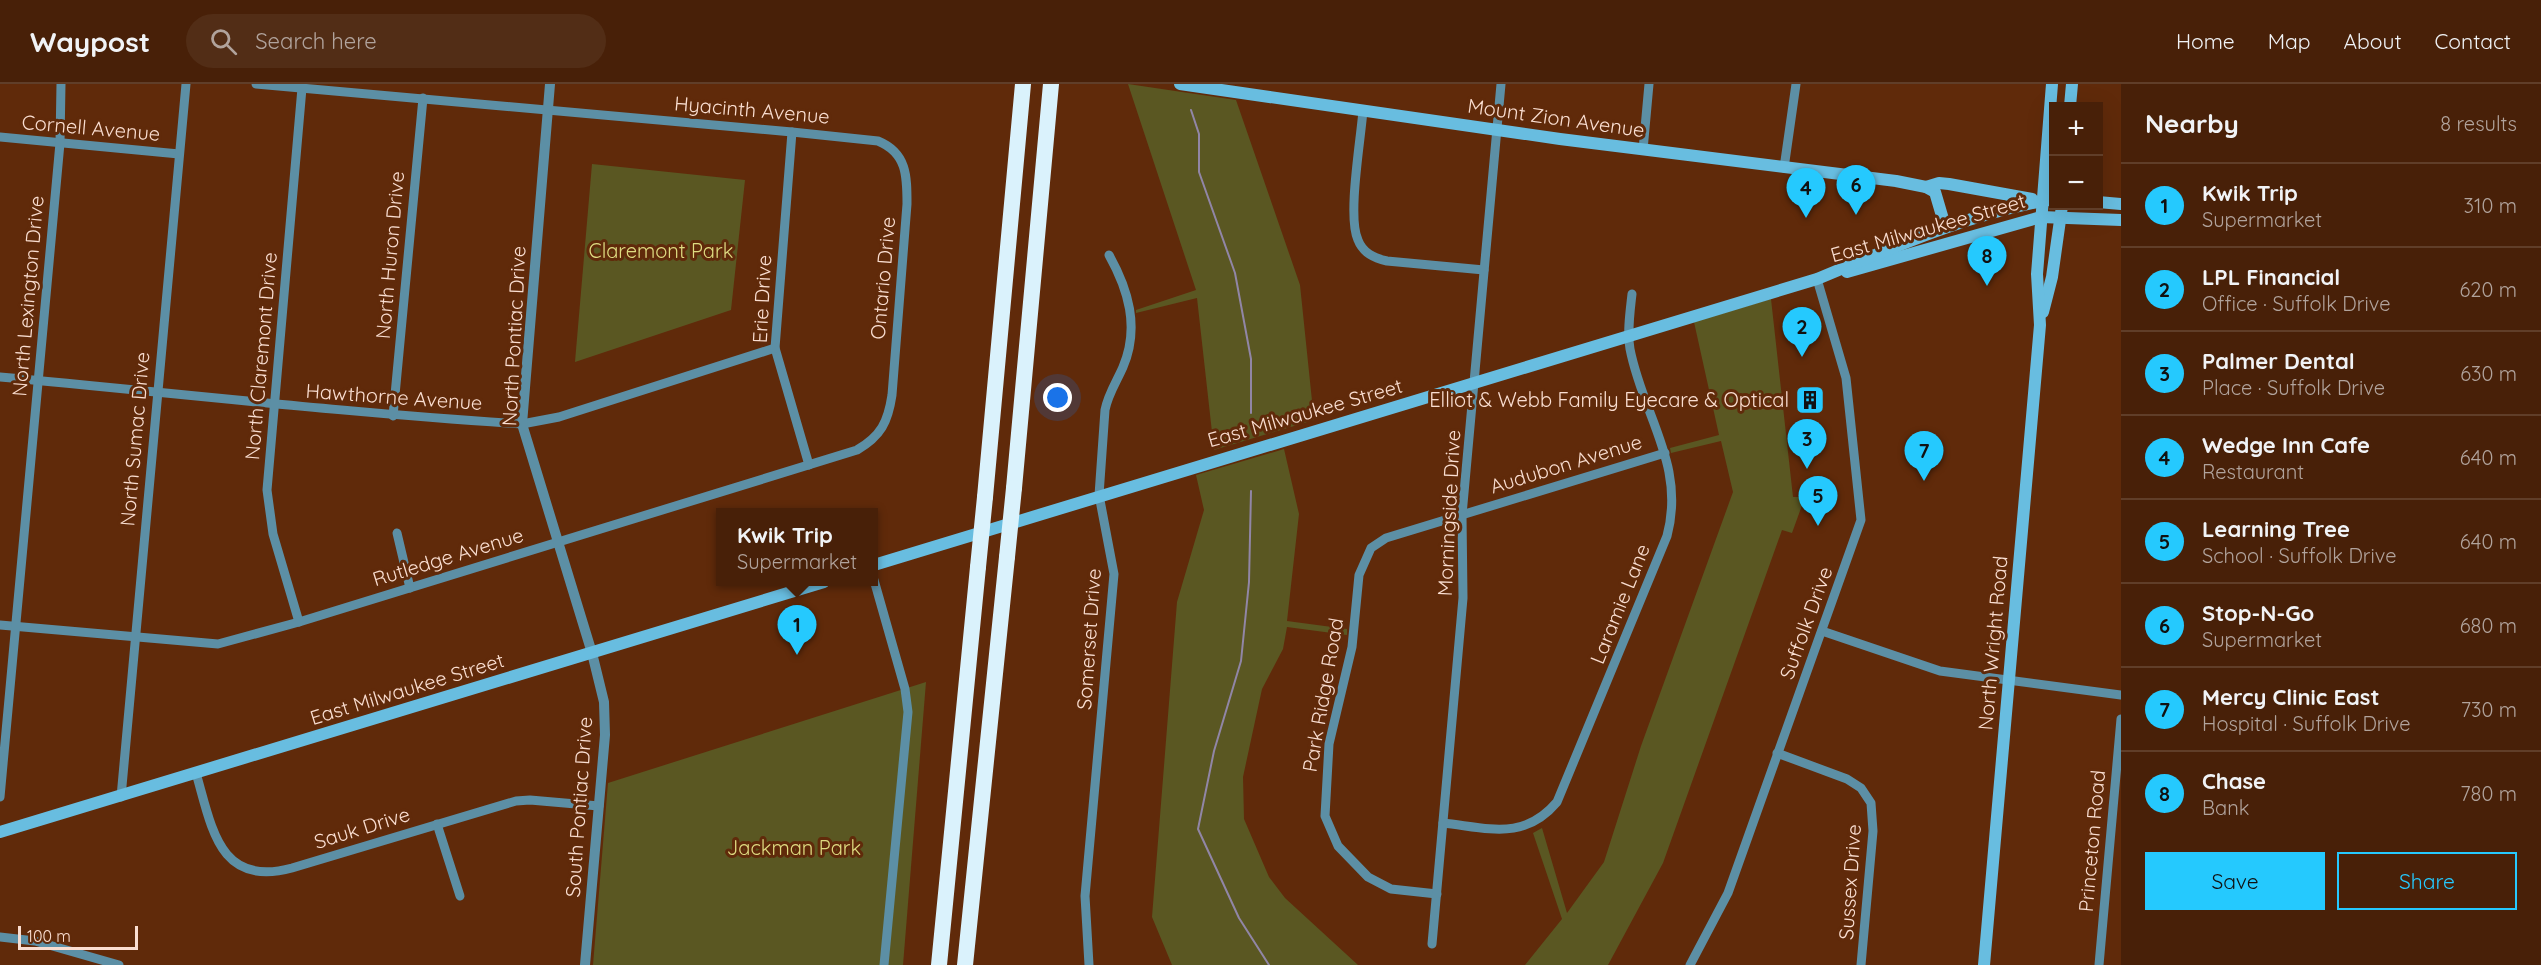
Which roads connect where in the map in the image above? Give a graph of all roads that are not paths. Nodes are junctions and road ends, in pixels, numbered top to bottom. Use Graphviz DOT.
graph roads {
  1 [pos="61,84"];
  2 [pos="186,84"];
  3 [pos="256,84"];
  4 [pos="550,84"];
  5 [pos="1023,84"];
  6 [pos="1051,84"];
  7 [pos="1180,84"];
  8 [pos="1501,84"];
  9 [pos="1649,84"];
  10 [pos="1796,84"];
  11 [pos="2052,84"];
  12 [pos="2072,84"];
  13 [pos="302,88"];
  14 [pos="423,98"];
  15 [pos="2070,102"];
  16 [pos="548,110"];
  17 [pos="1363,110"];
  18 [pos="1496,130"];
  19 [pos="792,132"];
  20 [pos="0,137"];
  21 [pos="60,143"];
  22 [pos="886,144"];
  23 [pos="1643,150"];
  24 [pos="179,154"];
  25 [pos="1784,168"];
  26 [pos="1926,187"];
  27 [pos="2048,200"];
  28 [pos="2103,202"];
  29 [pos="2121,204"];
  30 [pos="2061,211"];
  31 [pos="2041,217"];
  32 [pos="2121,220"];
  33 [pos="1945,226"];
  34 [pos="1947,243"];
  35 [pos="1108,255"];
  36 [pos="1484,270"];
  37 [pos="1817,279"];
  38 [pos="1632,294"];
  39 [pos="2040,325"];
  40 [pos="1629,337"];
  41 [pos="775,348"];
  42 [pos="0,377"];
  43 [pos="39,380"];
  44 [pos="1474,385"];
  45 [pos="157,391"];
  46 [pos="274,405"];
  47 [pos="393,416"];
  48 [pos="886,422"];
  49 [pos="522,424"];
  50 [pos="1665,453"];
  51 [pos="809,465"];
  52 [pos="1099,495"];
  53 [pos="1462,515"];
  54 [pos="397,533"];
  55 [pos="556,543"];
  56 [pos="878,563"];
  57 [pos="1359,575"];
  58 [pos="811,586"];
  59 [pos="875,586"];
  60 [pos="410,588"];
  61 [pos="299,622"];
  62 [pos="0,625"];
  63 [pos="16,627"];
  64 [pos="1822,631"];
  65 [pos="136,638"];
  66 [pos="592,653"];
  67 [pos="2009,680"];
  68 [pos="2121,695"];
  69 [pos="2121,719"];
  70 [pos="1777,753"];
  71 [pos="196,773"];
  72 [pos="0,797"];
  73 [pos="121,797"];
  74 [pos="599,806"];
  75 [pos="1443,823"];
  76 [pos="437,825"];
  77 [pos="2116,827"];
  78 [pos="0,832"];
  79 [pos="1437,894"];
  80 [pos="460,896"];
  81 [pos="0,937"];
  82 [pos="1432,944"];
  83 [pos="97,962"];
  84 [pos="119,965"];
  85 [pos="585,965"];
  86 [pos="884,965"];
  87 [pos="939,965"];
  88 [pos="965,965"];
  89 [pos="1089,965"];
  90 [pos="1690,965"];
  91 [pos="1861,965"];
  92 [pos="1984,965"];
  93 [pos="2099,965"];
  1 -- 21 [label="street, North Lexington Drive"];
  2 -- 24 [label="street, North Sumac Drive"];
  3 -- 13 [label="street, Hyacinth Avenue"];
  4 -- 16 [label="street, North Pontiac Drive"];
  5 -- 87 [label="highway, bridge"];
  6 -- 88 [label="highway, bridge"];
  7 -- 17 [label="main road, Mount Zion Avenue"];
  8 -- 18 [label="street, Morningside Drive"];
  9 -- 23 [label="street"];
  10 -- 25 [label="street"];
  11 -- 27 [label="main road, North Wright Road"];
  12 -- 15 [label="main road"];
  13 -- 14 [label="street, Hyacinth Avenue"];
  13 -- 46 [label="street, North Claremont Drive"];
  14 -- 16 [label="street, Hyacinth Avenue"];
  14 -- 47 [label="street, North Huron Drive"];
  16 -- 19 [label="street, Hyacinth Avenue"];
  16 -- 49 [label="street, North Pontiac Drive"];
  17 -- 18 [label="main road, Mount Zion Avenue"];
  17 -- 36 [label="street"];
  18 -- 23 [label="main road, Mount Zion Avenue"];
  18 -- 36 [label="street, Morningside Drive"];
  19 -- 22 [label="street, Hyacinth Avenue"];
  19 -- 41 [label="street, Erie Drive"];
  20 -- 21 [label="street, Cornell Avenue"];
  21 -- 24 [label="street, Cornell Avenue"];
  21 -- 43 [label="street, North Lexington Drive"];
  22 -- 48 [label="street, Ontario Drive"];
  23 -- 25 [label="main road, Mount Zion Avenue"];
  24 -- 45 [label="street, North Sumac Drive"];
  25 -- 26 [label="main road, Mount Zion Avenue"];
  26 -- 27 [label="main road, Mount Zion Avenue"];
  26 -- 33 [label="main road"];
  27 -- 31 [label="main road, North Wright Road"];
  27 -- 33 [label="main road, East Milwaukee Street"];
  28 -- 29 [label="main road"];
  30 -- 31 [label="main road, East Milwaukee Street"];
  30 -- 32 [label="main road, East Milwaukee Street"];
  30 -- 39 [label="main road, North Wright Road"];
  31 -- 34 [label="main road, East Milwaukee Street"];
  31 -- 39 [label="main road, North Wright Road"];
  33 -- 34 [label="street"];
  33 -- 37 [label="main road, East Milwaukee Street"];
  34 -- 37 [label="main road, East Milwaukee Street"];
  35 -- 52 [label="street, Somerset Drive"];
  36 -- 44 [label="street, Morningside Drive"];
  37 -- 40 [label="main road, East Milwaukee Street"];
  37 -- 64 [label="street, Suffolk Drive"];
  38 -- 40 [label="street, Laramie Lane"];
  39 -- 67 [label="main road, North Wright Road"];
  40 -- 44 [label="main road, East Milwaukee Street"];
  40 -- 50 [label="street, Laramie Lane"];
  41 -- 49 [label="street, Hawthorne Avenue"];
  41 -- 51 [label="street, Erie Drive"];
  42 -- 43 [label="street, Hawthorne Avenue"];
  43 -- 45 [label="street, Hawthorne Avenue"];
  43 -- 63 [label="street, North Lexington Drive"];
  44 -- 52 [label="main road, East Milwaukee Street"];
  44 -- 53 [label="street, Morningside Drive"];
  45 -- 46 [label="street, Hawthorne Avenue"];
  45 -- 65 [label="street, North Sumac Drive"];
  46 -- 47 [label="street, Hawthorne Avenue"];
  46 -- 61 [label="street, North Claremont Drive"];
  47 -- 49 [label="street, Hawthorne Avenue"];
  48 -- 51 [label="street, Rutledge Avenue"];
  49 -- 55 [label="street, North Pontiac Drive"];
  50 -- 53 [label="street, Audubon Avenue"];
  50 -- 75 [label="street, Laramie Lane"];
  51 -- 55 [label="street, Rutledge Avenue"];
  52 -- 56 [label="main road, East Milwaukee Street"];
  52 -- 89 [label="street, Somerset Drive"];
  53 -- 57 [label="street, Audubon Avenue"];
  53 -- 75 [label="street, Morningside Drive"];
  54 -- 60 [label="street"];
  55 -- 60 [label="street, Rutledge Avenue"];
  55 -- 66 [label="street, North Pontiac Drive"];
  57 -- 79 [label="street, Park Ridge Road"];
  58 -- 66 [label="main road, East Milwaukee Street"];
  59 -- 86 [label="street"];
  60 -- 61 [label="street, Rutledge Avenue"];
  61 -- 65 [label="street, Rutledge Avenue"];
  62 -- 63 [label="street, Rutledge Avenue"];
  63 -- 65 [label="street, Rutledge Avenue"];
  63 -- 72 [label="street, North Lexington Drive"];
  64 -- 67 [label="street"];
  64 -- 70 [label="street, Suffolk Drive"];
  65 -- 73 [label="street, North Sumac Drive"];
  66 -- 71 [label="main road, East Milwaukee Street"];
  66 -- 74 [label="street, South Pontiac Drive"];
  67 -- 68 [label="street"];
  67 -- 92 [label="main road, North Wright Road"];
  69 -- 77 [label="street, Princeton Road"];
  70 -- 90 [label="street, Suffolk Drive"];
  70 -- 91 [label="street, Sussex Drive"];
  71 -- 73 [label="main road, East Milwaukee Street"];
  71 -- 76 [label="street, Sauk Drive"];
  73 -- 78 [label="main road, East Milwaukee Street"];
  74 -- 76 [label="street, Sauk Drive"];
  74 -- 85 [label="street, South Pontiac Drive"];
  75 -- 79 [label="street, Morningside Drive"];
  76 -- 80 [label="street"];
  77 -- 93 [label="street, Princeton Road"];
  79 -- 82 [label="street, Morningside Drive"];
  81 -- 83 [label="street"];
  83 -- 84 [label="street"];
}
